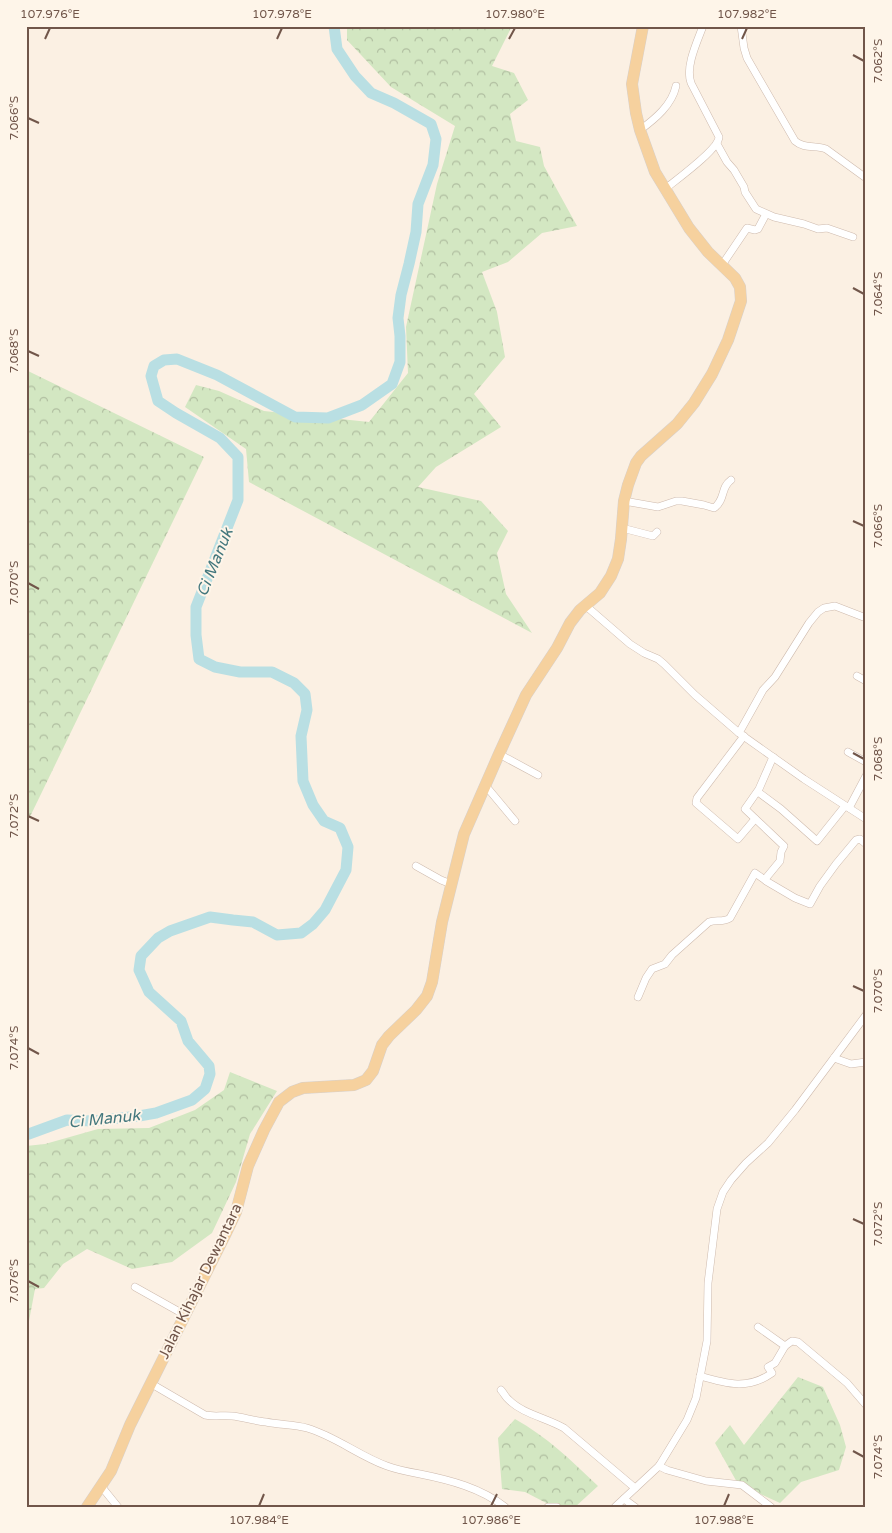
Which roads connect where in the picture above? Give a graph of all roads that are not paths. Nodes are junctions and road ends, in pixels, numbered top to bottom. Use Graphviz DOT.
graph roads {
  1 [pos="644,26"];
  2 [pos="702,26"];
  3 [pos="741,26"];
  4 [pos="676,86"];
  5 [pos="640,130"];
  6 [pos="717,144"];
  7 [pos="866,178"];
  8 [pos="665,189"];
  9 [pos="766,214"];
  10 [pos="853,238"];
  11 [pos="722,265"];
  12 [pos="731,480"];
  13 [pos="624,501"];
  14 [pos="622,528"];
  15 [pos="657,532"];
  16 [pos="586,606"];
  17 [pos="866,618"];
  18 [pos="857,676"];
  19 [pos="866,681"];
  20 [pos="742,734"];
  21 [pos="848,752"];
  22 [pos="499,754"];
  23 [pos="773,757"];
  24 [pos="866,762"];
  25 [pos="538,775"];
  26 [pos="866,776"];
  27 [pos="484,785"];
  28 [pos="758,792"];
  29 [pos="847,807"];
  30 [pos="755,819"];
  31 [pos="866,819"];
  32 [pos="515,821"];
  33 [pos="866,844"];
  34 [pos="416,866"];
  35 [pos="765,880"];
  36 [pos="451,884"];
  37 [pos="638,996"];
  38 [pos="866,1015"];
  39 [pos="834,1058"];
  40 [pos="866,1062"];
  41 [pos="135,1287"];
  42 [pos="185,1315"];
  43 [pos="758,1327"];
  44 [pos="785,1346"];
  45 [pos="700,1376"];
  46 [pos="150,1384"];
  47 [pos="502,1390"];
  48 [pos="866,1404"];
  49 [pos="658,1466"];
  50 [pos="101,1486"];
  51 [pos="634,1488"];
  52 [pos="624,1498"];
  53 [pos="87,1507"];
  54 [pos="118,1507"];
  55 [pos="505,1507"];
  56 [pos="548,1507"];
  57 [pos="557,1507"];
  58 [pos="615,1507"];
  59 [pos="635,1507"];
  60 [pos="771,1507"];
  1 -- 5 [label="main road, Jalan Kihajar Dewantara"];
  2 -- 6 [label="street"];
  3 -- 7 [label="street"];
  4 -- 5 [label="street"];
  5 -- 8 [label="main road, Jalan Kihajar Dewantara"];
  6 -- 8 [label="street"];
  6 -- 9 [label="street"];
  8 -- 11 [label="main road, Jalan Kihajar Dewantara"];
  9 -- 10 [label="street"];
  9 -- 11 [label="street"];
  11 -- 13 [label="main road, Jalan Kihajar Dewantara"];
  12 -- 13 [label="street"];
  13 -- 14 [label="main road, Jalan Kihajar Dewantara"];
  14 -- 15 [label="street"];
  14 -- 16 [label="main road, Jalan Kihajar Dewantara"];
  16 -- 20 [label="street"];
  16 -- 22 [label="main road, Jalan Kihajar Dewantara"];
  17 -- 20 [label="street"];
  18 -- 19 [label="street"];
  20 -- 23 [label="street"];
  20 -- 30 [label="street"];
  21 -- 24 [label="street"];
  22 -- 25 [label="street"];
  22 -- 27 [label="main road, Jalan Kihajar Dewantara"];
  23 -- 28 [label="street"];
  23 -- 29 [label="street"];
  26 -- 29 [label="street"];
  27 -- 32 [label="street"];
  27 -- 36 [label="main road, Jalan Kihajar Dewantara"];
  28 -- 29 [label="street"];
  28 -- 30 [label="street"];
  29 -- 31 [label="street"];
  30 -- 35 [label="street"];
  33 -- 35 [label="street"];
  34 -- 36 [label="street"];
  35 -- 37 [label="street"];
  36 -- 42 [label="main road, Jalan Kihajar Dewantara"];
  38 -- 39 [label="street"];
  39 -- 40 [label="street"];
  39 -- 45 [label="street"];
  41 -- 42 [label="street"];
  42 -- 46 [label="main road, Jalan Kihajar Dewantara"];
  43 -- 44 [label="street"];
  44 -- 45 [label="street"];
  44 -- 48 [label="street"];
  45 -- 49 [label="street"];
  46 -- 50 [label="main road, Jalan Kihajar Dewantara"];
  46 -- 55 [label="street"];
  47 -- 51 [label="street"];
  49 -- 51 [label="street"];
  49 -- 60 [label="street"];
  50 -- 53 [label="main road, Jalan Kihajar Dewantara"];
  50 -- 54 [label="street"];
  51 -- 52 [label="street"];
  52 -- 58 [label="street"];
  52 -- 59 [label="street"];
  56 -- 57 [label="street"];
}
